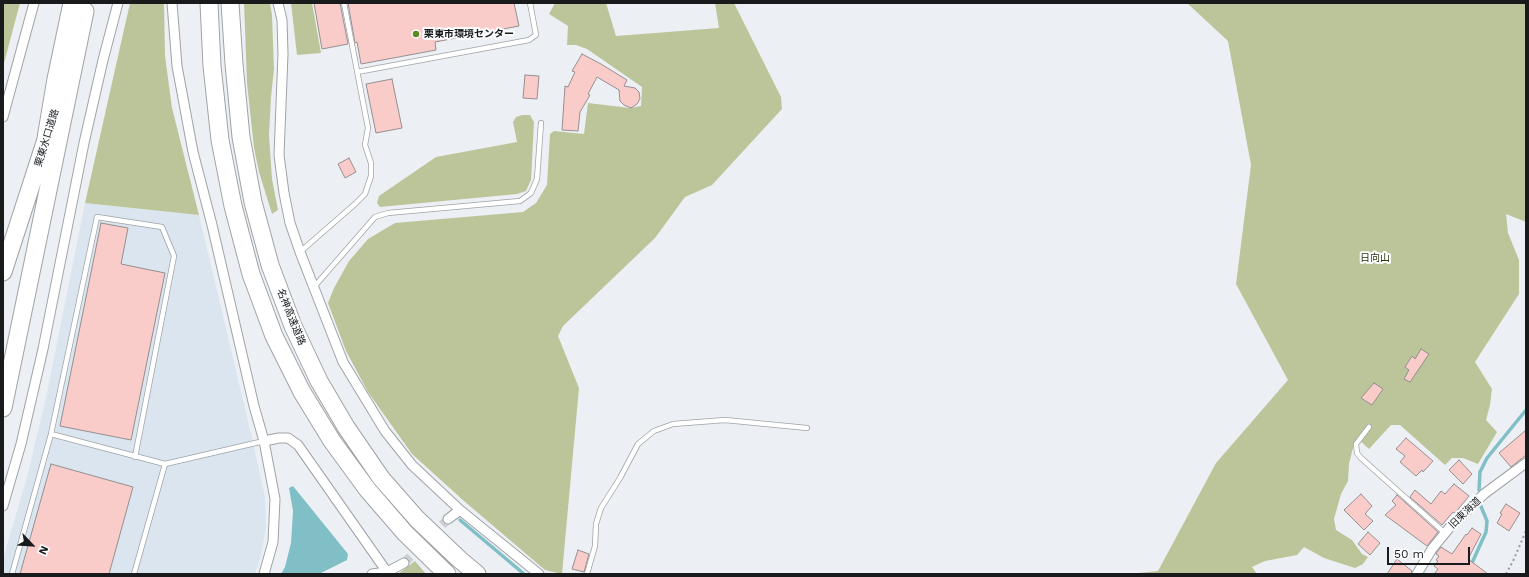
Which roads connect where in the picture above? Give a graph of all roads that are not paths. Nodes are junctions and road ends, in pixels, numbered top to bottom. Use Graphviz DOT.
graph roads {
  1 [pos="34,3"];
  2 [pos="118,3"];
  3 [pos="172,3"];
  4 [pos="209,3"];
  5 [pos="230,3"];
  6 [pos="278,3"];
  7 [pos="344,3"];
  8 [pos="530,3"];
  9 [pos="82,6"];
  10 [pos="357,72"];
  11 [pos="3,117"];
  12 [pos="541,123"];
  13 [pos="300,252"];
  14 [pos="4,268"];
  15 [pos="314,288"];
  16 [pos="3,408"];
  17 [pos="1368,427"];
  18 [pos="807,428"];
  19 [pos="51,434"];
  20 [pos="264,441"];
  21 [pos="134,457"];
  22 [pos="1526,462"];
  23 [pos="164,464"];
  24 [pos="3,506"];
  25 [pos="460,510"];
  26 [pos="448,519"];
  27 [pos="1445,533"];
  28 [pos="404,563"];
  29 [pos="387,572"];
  30 [pos="12,574"];
  31 [pos="134,574"];
  32 [pos="264,574"];
  33 [pos="372,574"];
  34 [pos="447,574"];
  35 [pos="477,574"];
  36 [pos="540,574"];
  37 [pos="587,574"];
  38 [pos="1417,574"];
  1 -- 11 [label="street"];
  2 -- 24 [label="street"];
  3 -- 20 [label="street"];
  4 -- 34 [label="highway"];
  5 -- 35 [label="highway, 名神高速道路"];
  6 -- 13 [label="street"];
  7 -- 10 [label="lane"];
  8 -- 10 [label="lane"];
  9 -- 14 [label="highway, 栗東水口道路"];
  9 -- 16 [label="highway"];
  10 -- 13 [label="lane"];
  12 -- 15 [label="lane"];
  13 -- 15 [label="street"];
  15 -- 25 [label="street"];
  17 -- 27 [label="lane"];
  18 -- 37 [label="lane"];
  19 -- 21 [label="lane"];
  19 -- 21 [label="lane"];
  19 -- 30 [label="lane"];
  20 -- 23 [label="lane"];
  20 -- 29 [label="street"];
  20 -- 32 [label="street"];
  21 -- 23 [label="lane"];
  22 -- 27 [label="street, 旧東海道"];
  23 -- 31 [label="lane"];
  25 -- 26 [label="street"];
  25 -- 36 [label="street"];
  27 -- 38 [label="street, 旧東海道"];
  28 -- 29 [label="street"];
  29 -- 33 [label="street"];
}
